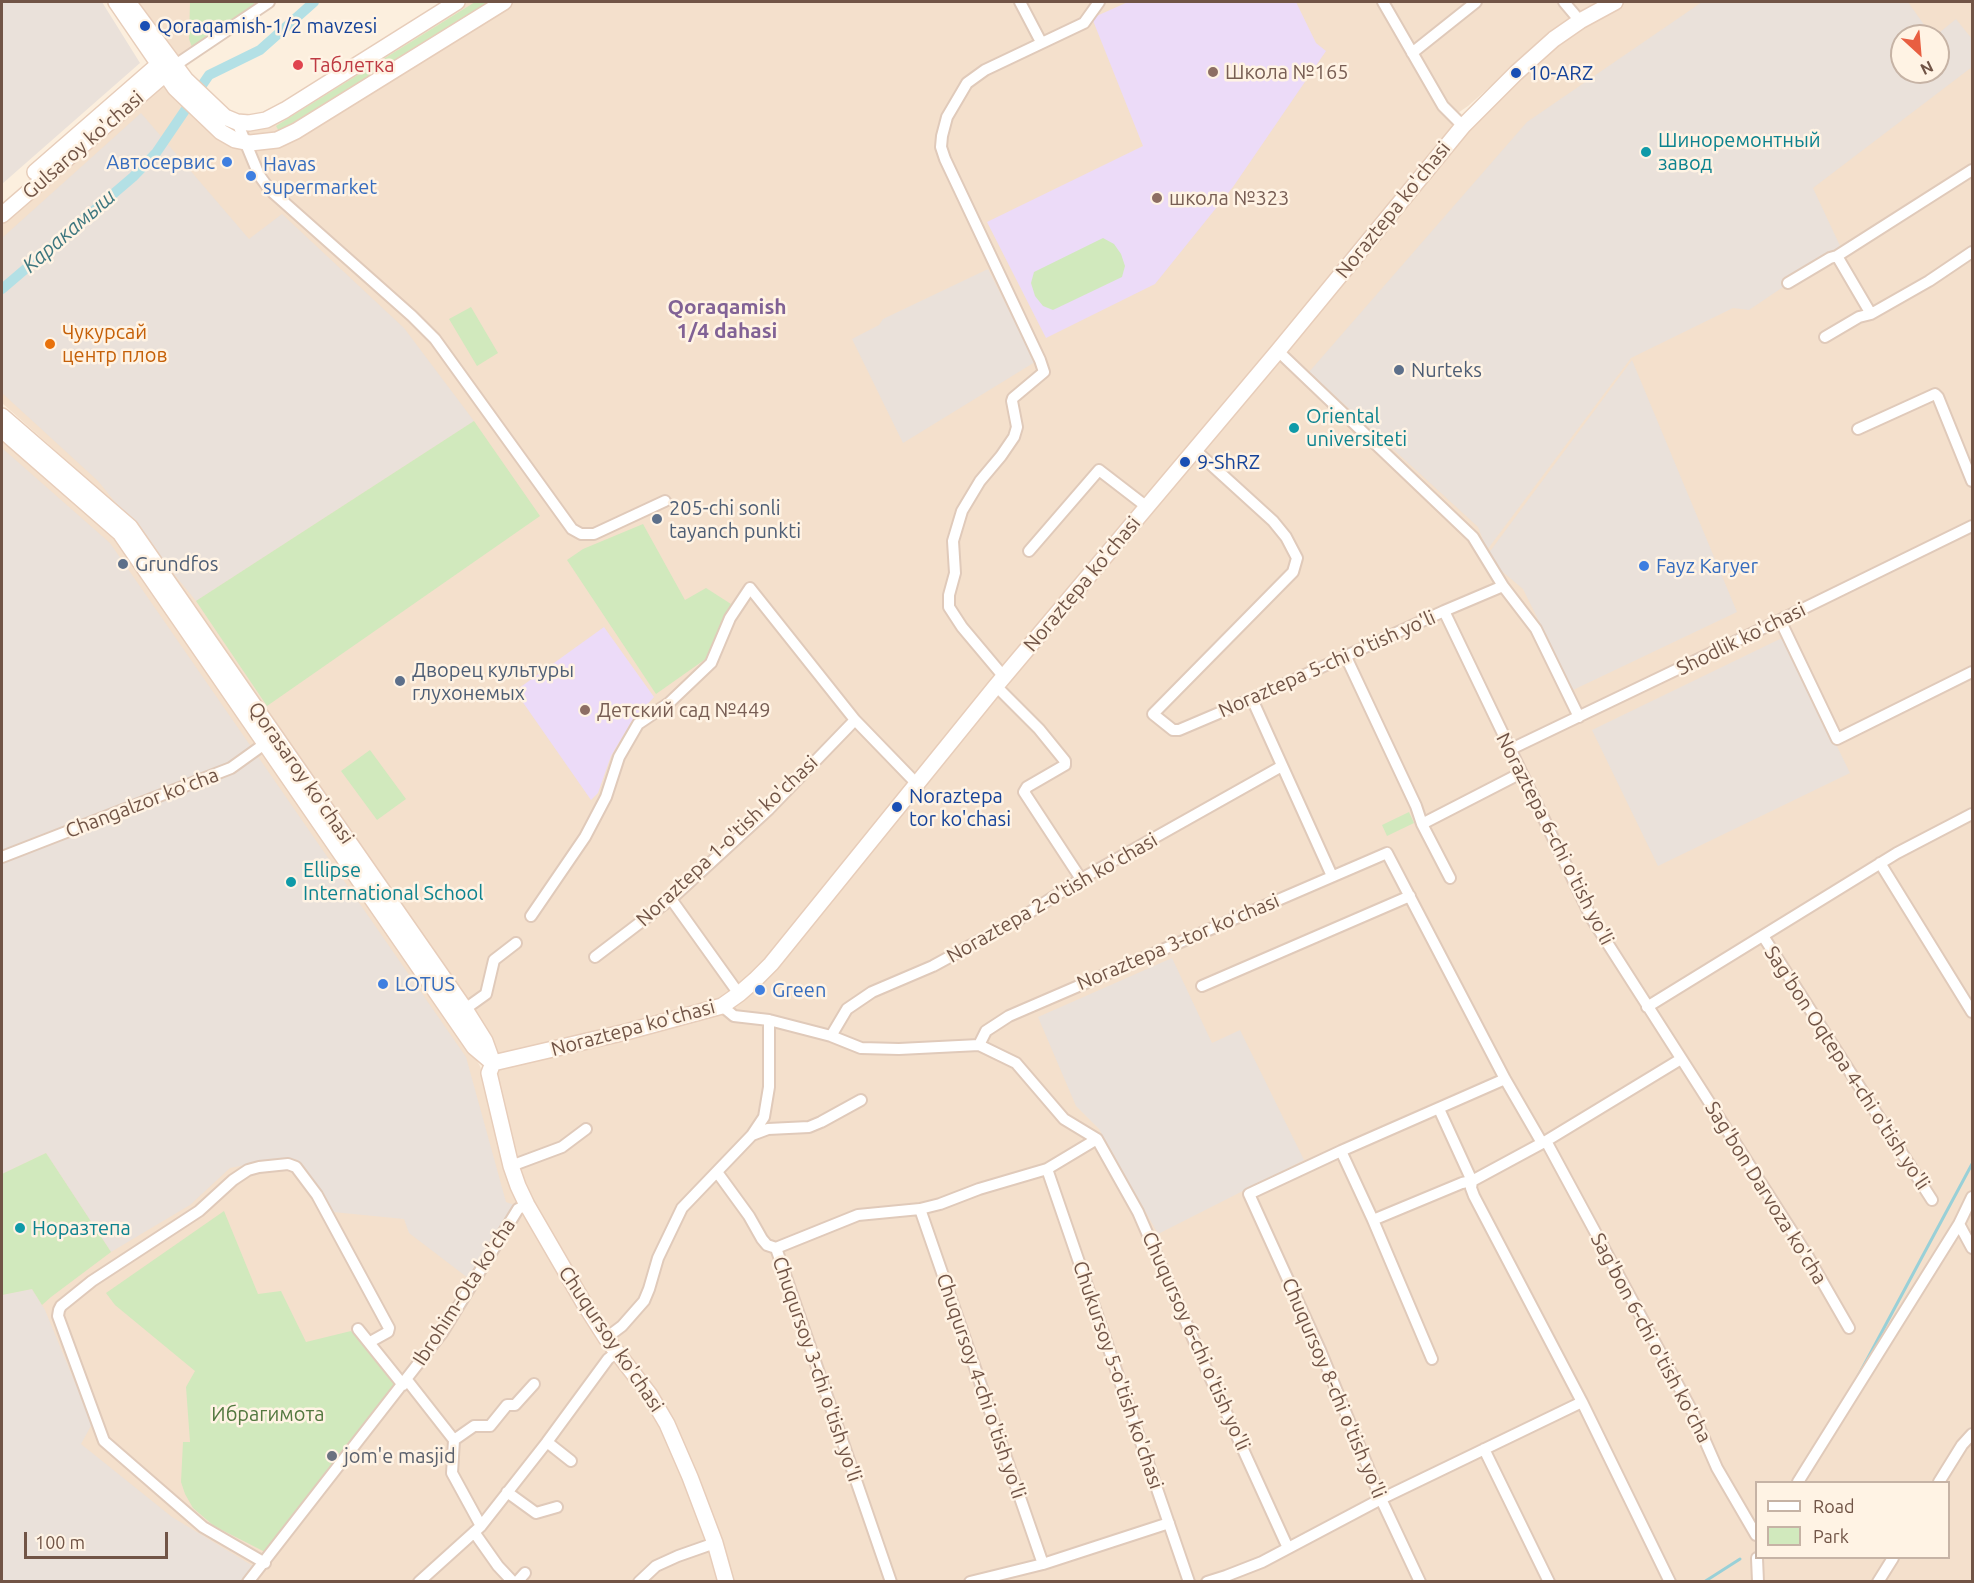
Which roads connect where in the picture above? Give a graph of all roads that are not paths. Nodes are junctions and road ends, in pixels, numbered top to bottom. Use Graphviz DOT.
graph roads {
  1 [pos="116,2"];
  2 [pos="128,2"];
  3 [pos="269,2"];
  4 [pos="457,2"];
  5 [pos="504,2"];
  6 [pos="1020,2"];
  7 [pos="1099,2"];
  8 [pos="1383,2"];
  9 [pos="1476,2"];
  10 [pos="1564,2"];
  11 [pos="1615,2"];
  12 [pos="1580,21"];
  13 [pos="1041,42"];
  14 [pos="1412,53"];
  15 [pos="166,68"];
  16 [pos="209,112"];
  17 [pos="237,122"];
  18 [pos="1463,126"];
  19 [pos="245,142"];
  20 [pos="1972,170"];
  21 [pos="2,202"];
  22 [pos="2,215"];
  23 [pos="1972,252"];
  24 [pos="1837,256"];
  25 [pos="1788,283"];
  26 [pos="1871,314"];
  27 [pos="1825,336"];
  28 [pos="1278,351"];
  29 [pos="2,416"];
  30 [pos="1858,429"];
  31 [pos="2,430"];
  32 [pos="1195,450"];
  33 [pos="1972,481"];
  34 [pos="665,501"];
  35 [pos="1147,507"];
  36 [pos="1972,526"];
  37 [pos="1029,551"];
  38 [pos="1503,586"];
  39 [pos="1444,611"];
  40 [pos="1780,620"];
  41 [pos="1346,657"];
  42 [pos="1972,672"];
  43 [pos="1000,682"];
  44 [pos="1252,699"];
  45 [pos="1579,717"];
  46 [pos="855,720"];
  47 [pos="270,740"];
  48 [pos="1509,750"];
  49 [pos="1282,766"];
  50 [pos="1521,772"];
  51 [pos="916,783"];
  52 [pos="1972,814"];
  53 [pos="1422,824"];
  54 [pos="1387,853"];
  55 [pos="2,857"];
  56 [pos="1880,863"];
  57 [pos="1332,876"];
  58 [pos="1450,878"];
  59 [pos="1081,879"];
  60 [pos="1410,896"];
  61 [pos="671,898"];
  62 [pos="531,916"];
  63 [pos="1763,936"];
  64 [pos="516,943"];
  65 [pos="595,957"];
  66 [pos="1202,986"];
  67 [pos="739,994"];
  68 [pos="722,1006"];
  69 [pos="1647,1007"];
  70 [pos="465,1010"];
  71 [pos="1972,1012"];
  72 [pos="769,1020"];
  73 [pos="831,1036"];
  74 [pos="978,1045"];
  75 [pos="1681,1059"];
  76 [pos="493,1063"];
  77 [pos="1505,1079"];
  78 [pos="861,1100"];
  79 [pos="1439,1109"];
  80 [pos="586,1129"];
  81 [pos="752,1135"];
  82 [pos="1096,1139"];
  83 [pos="1544,1142"];
  84 [pos="1341,1151"];
  85 [pos="511,1166"];
  86 [pos="1047,1169"];
  87 [pos="717,1172"];
  88 [pos="1472,1181"];
  89 [pos="1972,1197"];
  90 [pos="1932,1200"];
  91 [pos="527,1205"];
  92 [pos="920,1209"];
  93 [pos="1373,1220"];
  94 [pos="1959,1224"];
  95 [pos="776,1248"];
  96 [pos="1972,1248"];
  97 [pos="1849,1328"];
  98 [pos="358,1329"];
  99 [pos="606,1338"];
  100 [pos="370,1342"];
  101 [pos="617,1352"];
  102 [pos="1432,1359"];
  103 [pos="405,1382"];
  104 [pos="534,1384"];
  105 [pos="1582,1402"];
  106 [pos="1972,1434"];
  107 [pos="454,1440"];
  108 [pos="547,1442"];
  109 [pos="1484,1449"];
  110 [pos="571,1461"];
  111 [pos="1799,1481"];
  112 [pos="1940,1481"];
  113 [pos="507,1492"];
  114 [pos="1381,1498"];
  115 [pos="557,1507"];
  116 [pos="1169,1524"];
  117 [pos="478,1529"];
  118 [pos="1755,1533"];
  119 [pos="715,1543"];
  120 [pos="1288,1548"];
  121 [pos="1757,1559"];
  122 [pos="1892,1559"];
  123 [pos="265,1563"];
  124 [pos="1042,1564"];
  125 [pos="518,1579"];
  126 [pos="248,1581"];
  127 [pos="419,1581"];
  128 [pos="639,1581"];
  129 [pos="726,1581"];
  130 [pos="891,1581"];
  131 [pos="970,1581"];
  132 [pos="1190,1581"];
  133 [pos="1207,1581"];
  134 [pos="1420,1581"];
  135 [pos="1549,1581"];
  136 [pos="1670,1581"];
  137 [pos="1758,1581"];
  138 [pos="1878,1581"];
  1 -- 15 [label="main road"];
  2 -- 15 [label="main road"];
  3 -- 15 [label="street"];
  4 -- 17 [label="main road"];
  5 -- 19 [label="main road"];
  6 -- 13 [label="street"];
  7 -- 13 [label="street"];
  8 -- 14 [label="street"];
  9 -- 14 [label="street"];
  10 -- 12 [label="street"];
  11 -- 12 [label="main road, Noraztepa ko'chasi"];
  12 -- 18 [label="main road, Noraztepa ko'chasi"];
  13 -- 43 [label="street"];
  14 -- 18 [label="street"];
  15 -- 16 [label="main road"];
  15 -- 21 [label="main road, Gulsaroy ko'chasi"];
  15 -- 22 [label="main road, Gulsaroy ko'chasi"];
  16 -- 17 [label="main road"];
  16 -- 19 [label="main road"];
  17 -- 19 [label="street"];
  18 -- 28 [label="main road, Noraztepa ko'chasi"];
  19 -- 34 [label="street"];
  20 -- 24 [label="street"];
  23 -- 26 [label="street"];
  24 -- 25 [label="street"];
  24 -- 26 [label="street"];
  26 -- 27 [label="street"];
  28 -- 32 [label="main road, Noraztepa ko'chasi"];
  28 -- 38 [label="street"];
  29 -- 47 [label="main road, Qorasaroy ko'chasi"];
  30 -- 33 [label="street"];
  31 -- 47 [label="main road, Qorasaroy ko'chasi"];
  32 -- 35 [label="main road, Noraztepa ko'chasi"];
  32 -- 44 [label="street, Noraztepa 5-chi o'tish yo'li"];
  35 -- 37 [label="street"];
  35 -- 43 [label="main road, Noraztepa ko'chasi"];
  36 -- 40 [label="street, Shodlik ko'chasi"];
  38 -- 39 [label="street, Noraztepa 5-chi o'tish yo'li"];
  38 -- 45 [label="street"];
  39 -- 41 [label="street, Noraztepa 5-chi o'tish yo'li"];
  39 -- 48 [label="street, Noraztepa 6-chi o'tish yo'li"];
  40 -- 42 [label="street"];
  40 -- 45 [label="street, Shodlik ko'chasi"];
  41 -- 44 [label="street, Noraztepa 5-chi o'tish yo'li"];
  41 -- 53 [label="street"];
  43 -- 51 [label="main road, Noraztepa ko'chasi"];
  43 -- 59 [label="street"];
  44 -- 49 [label="street"];
  45 -- 48 [label="street, Shodlik ko'chasi"];
  46 -- 51 [label="street"];
  46 -- 61 [label="street, Noraztepa 1-o'tish ko'chasi"];
  46 -- 62 [label="street"];
  47 -- 55 [label="street, Changalzor ko'cha"];
  47 -- 70 [label="main road, Qorasaroy ko'chasi"];
  47 -- 76 [label="main road, Qorasaroy ko'chasi"];
  48 -- 50 [label="street, Noraztepa 6-chi o'tish yo'li"];
  49 -- 57 [label="street"];
  49 -- 59 [label="street, Noraztepa 2-o'tish ko'chasi"];
  50 -- 53 [label="street"];
  50 -- 69 [label="street, Noraztepa 6-chi o'tish yo'li"];
  51 -- 67 [label="main road, Noraztepa ko'chasi"];
  52 -- 56 [label="street"];
  53 -- 58 [label="street"];
  54 -- 57 [label="street, Noraztepa 3-tor ko‘chasi"];
  54 -- 60 [label="street, Sag'bon 6-chi o'tish ko'cha"];
  56 -- 63 [label="street"];
  56 -- 71 [label="street"];
  57 -- 74 [label="street, Noraztepa 3-tor ko‘chasi"];
  59 -- 73 [label="street, Noraztepa 2-o'tish ko'chasi"];
  60 -- 66 [label="street"];
  60 -- 77 [label="street, Sag'bon 6-chi o'tish ko'cha"];
  61 -- 65 [label="street, Noraztepa 1-o'tish ko'chasi"];
  61 -- 67 [label="street"];
  63 -- 69 [label="street"];
  63 -- 90 [label="street, Sag'bon Oqtepa 4-chi o'tish yo'li"];
  64 -- 70 [label="street"];
  67 -- 68 [label="main road, Noraztepa ko'chasi"];
  68 -- 72 [label="street"];
  68 -- 76 [label="main road, Noraztepa ko'chasi"];
  69 -- 75 [label="street, Noraztepa 6-chi o'tish yo'li"];
  70 -- 76 [label="main road, Qorasaroy ko'chasi"];
  72 -- 73 [label="street"];
  72 -- 81 [label="street"];
  73 -- 74 [label="street"];
  74 -- 82 [label="street"];
  75 -- 83 [label="street"];
  75 -- 97 [label="street, Sag'bon Darvoza ko'cha"];
  76 -- 85 [label="main road, Chuqursoy ko'chasi"];
  77 -- 79 [label="street"];
  77 -- 83 [label="street, Sag'bon 6-chi o'tish ko'cha"];
  78 -- 81 [label="street"];
  79 -- 84 [label="street"];
  79 -- 88 [label="street"];
  80 -- 85 [label="street"];
  81 -- 87 [label="street"];
  82 -- 86 [label="street"];
  82 -- 120 [label="street, Chuqursoy 6-chi o'tish yo'li"];
  83 -- 88 [label="street"];
  83 -- 118 [label="street, Sag'bon 6-chi o'tish ko'cha"];
  84 -- 93 [label="street"];
  84 -- 114 [label="street, Chuqursoy 8-chi o'tish yo'li"];
  85 -- 91 [label="main road, Chuqursoy ko'chasi"];
  86 -- 92 [label="street"];
  86 -- 116 [label="street, Chukursoy 5-o'tish ko'chasi"];
  87 -- 95 [label="street, Chuqursoy 3-chi o'tish yo'li"];
  87 -- 99 [label="street"];
  88 -- 93 [label="street"];
  88 -- 105 [label="street"];
  89 -- 94 [label="street"];
  91 -- 99 [label="main road, Chuqursoy ko'chasi"];
  91 -- 103 [label="street, Ibrohim-Ota ko'cha"];
  92 -- 95 [label="street"];
  92 -- 124 [label="street, Chuqursoy 4-chi o'tish yo'li"];
  93 -- 102 [label="street"];
  94 -- 96 [label="street"];
  94 -- 111 [label="street"];
  95 -- 130 [label="street, Chuqursoy 3-chi o'tish yo'li"];
  98 -- 100 [label="street"];
  99 -- 101 [label="main road, Chuqursoy ko'chasi"];
  100 -- 103 [label="street"];
  100 -- 123 [label="street"];
  101 -- 108 [label="street"];
  101 -- 119 [label="main road, Chuqursoy ko'chasi"];
  103 -- 107 [label="street"];
  103 -- 123 [label="street, Ibrohim-Ota ko'cha"];
  104 -- 107 [label="street"];
  105 -- 109 [label="street"];
  105 -- 136 [label="street"];
  106 -- 112 [label="street"];
  107 -- 117 [label="street"];
  108 -- 110 [label="street"];
  108 -- 113 [label="street"];
  109 -- 114 [label="street"];
  109 -- 135 [label="street"];
  113 -- 115 [label="street"];
  113 -- 117 [label="street"];
  114 -- 120 [label="street"];
  114 -- 134 [label="street, Chuqursoy 8-chi o'tish yo'li"];
  116 -- 124 [label="street"];
  116 -- 132 [label="street, Chukursoy 5-o'tish ko'chasi"];
  117 -- 125 [label="street"];
  117 -- 127 [label="street"];
  119 -- 128 [label="street"];
  119 -- 129 [label="main road, Chuqursoy ko'chasi"];
  120 -- 133 [label="street"];
  121 -- 137 [label="street"];
  122 -- 138 [label="street"];
  123 -- 126 [label="street, Ibrohim-Ota ko'cha"];
  124 -- 131 [label="street"];
}
